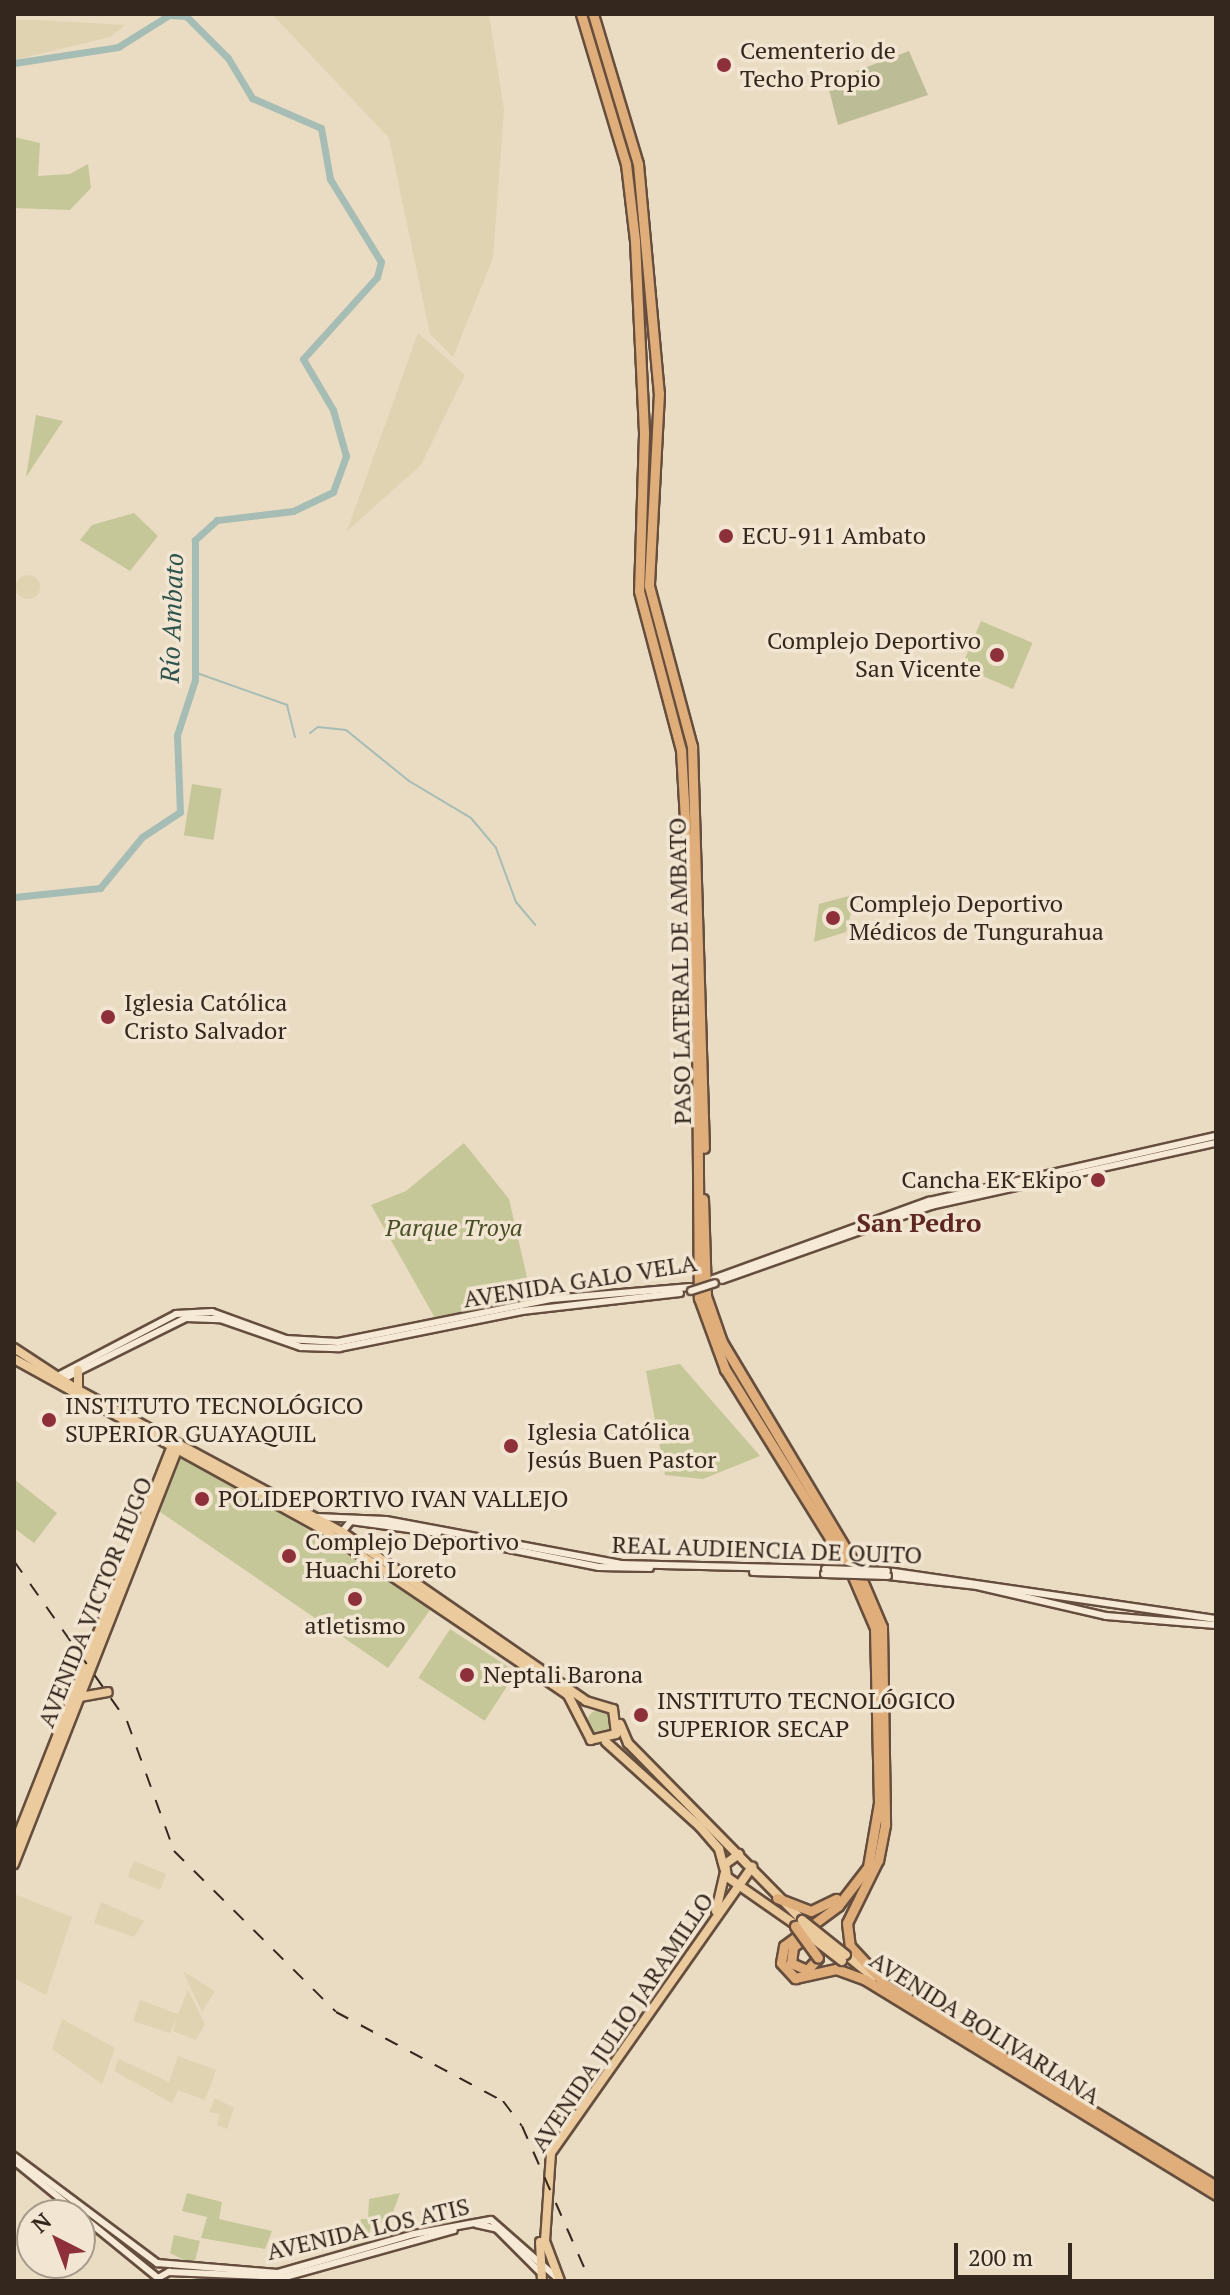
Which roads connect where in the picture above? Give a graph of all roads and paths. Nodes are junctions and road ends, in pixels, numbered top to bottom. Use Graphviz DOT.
graph roads {
  1 [pos="581,14"];
  2 [pos="593,14"];
  3 [pos="1216,1136"];
  4 [pos="1216,1143"];
  5 [pos="714,1281"];
  6 [pos="691,1289"];
  7 [pos="14,1348"];
  8 [pos="14,1359"];
  9 [pos="78,1370"];
  10 [pos="56,1381"];
  11 [pos="78,1390"];
  12 [pos="176,1445"];
  13 [pos="316,1517"];
  14 [pos="342,1532"];
  15 [pos="824,1572"];
  16 [pos="1216,1622"];
  17 [pos="108,1692"];
  18 [pos="79,1698"];
  19 [pos="594,1706"];
  20 [pos="583,1718"];
  21 [pos="619,1720"];
  22 [pos="605,1742"];
  23 [pos="875,1840"];
  24 [pos="14,1845"];
  25 [pos="739,1854"];
  26 [pos="14,1864"];
  27 [pos="752,1867"];
  28 [pos="724,1871"];
  29 [pos="743,1881"];
  30 [pos="862,1892"];
  31 [pos="777,1898"];
  32 [pos="796,1923"];
  33 [pos="868,1978"];
  34 [pos="14,2159"];
  35 [pos="1216,2186"];
  36 [pos="1216,2195"];
  37 [pos="541,2261"];
  38 [pos="157,2263"];
  39 [pos="168,2268"];
  40 [pos="153,2272"];
  41 [pos="542,2277"];
  42 [pos="558,2279"];
  1 -- 23 [label="highway, PASO LATERAL DE AMBATO"];
  2 -- 30 [label="highway, PASO LATERAL DE AMBATO"];
  3 -- 5 [label="main road, AVENIDA GALO VELA"];
  4 -- 5 [label="main road, AVENIDA GALO VELA"];
  5 -- 6 [label="main road, AVENIDA GALO VELA, bridge"];
  6 -- 9 [label="main road, AVENIDA GALO VELA"];
  6 -- 10 [label="main road, AVENIDA GALO VELA"];
  7 -- 10 [label="main road"];
  8 -- 10 [label="main road"];
  9 -- 10 [label="main road, AVENIDA GALO VELA"];
  9 -- 11 [label="main road"];
  10 -- 11 [label="main road"];
  10 -- 12 [label="main road"];
  11 -- 12 [label="main road"];
  12 -- 13 [label="main road"];
  12 -- 18 [label="main road, AVENIDA VICTOR HUGO"];
  12 -- 20 [label="main road"];
  12 -- 24 [label="main road, AVENIDA VICTOR HUGO"];
  13 -- 14 [label="main road"];
  13 -- 15 [label="main road, REAL AUDIENCIA DE QUITO"];
  14 -- 15 [label="main road, REAL AUDIENCIA DE QUITO"];
  14 -- 19 [label="main road"];
  15 -- 16 [label="main road, REAL AUDIENCIA DE QUITO, bridge"];
  17 -- 18 [label="main road"];
  18 -- 26 [label="main road, AVENIDA VICTOR HUGO"];
  19 -- 20 [label="main road"];
  19 -- 21 [label="main road"];
  20 -- 22 [label="main road"];
  21 -- 22 [label="main road"];
  21 -- 25 [label="main road, AVENIDA BOLIVARIANA"];
  22 -- 28 [label="main road"];
  23 -- 31 [label="highway"];
  23 -- 33 [label="highway, PASO LATERAL DE AMBATO"];
  25 -- 27 [label="main road, AVENIDA BOLIVARIANA"];
  25 -- 28 [label="main road"];
  27 -- 29 [label="main road"];
  27 -- 31 [label="main road, AVENIDA BOLIVARIANA"];
  28 -- 29 [label="main road, AVENIDA BOLIVARIANA"];
  28 -- 37 [label="main road, AVENIDA JULIO JARAMILLO"];
  29 -- 32 [label="main road, AVENIDA BOLIVARIANA"];
  29 -- 42 [label="main road, AVENIDA JULIO JARAMILLO"];
  30 -- 32 [label="highway, bridge"];
  30 -- 33 [label="highway, PASO LATERAL DE AMBATO"];
  31 -- 32 [label="main road, AVENIDA BOLIVARIANA"];
  32 -- 33 [label="main road, AVENIDA BOLIVARIANA, bridge"];
  33 -- 35 [label="highway, AVENIDA BOLIVARIANA"];
  33 -- 36 [label="highway, AVENIDA BOLIVARIANA"];
  34 -- 38 [label="main road, AVENIDA LOS ATIS"];
  34 -- 40 [label="main road, AVENIDA LOS ATIS"];
  37 -- 39 [label="main road, AVENIDA LOS ATIS"];
  37 -- 41 [label="main road, AVENIDA JULIO JARAMILLO"];
  37 -- 42 [label="main road, AVENIDA LOS ATIS"];
  38 -- 39 [label="main road, AVENIDA LOS ATIS"];
  38 -- 40 [label="main road"];
  39 -- 40 [label="main road, AVENIDA LOS ATIS"];
  39 -- 41 [label="main road, AVENIDA LOS ATIS"];
}
